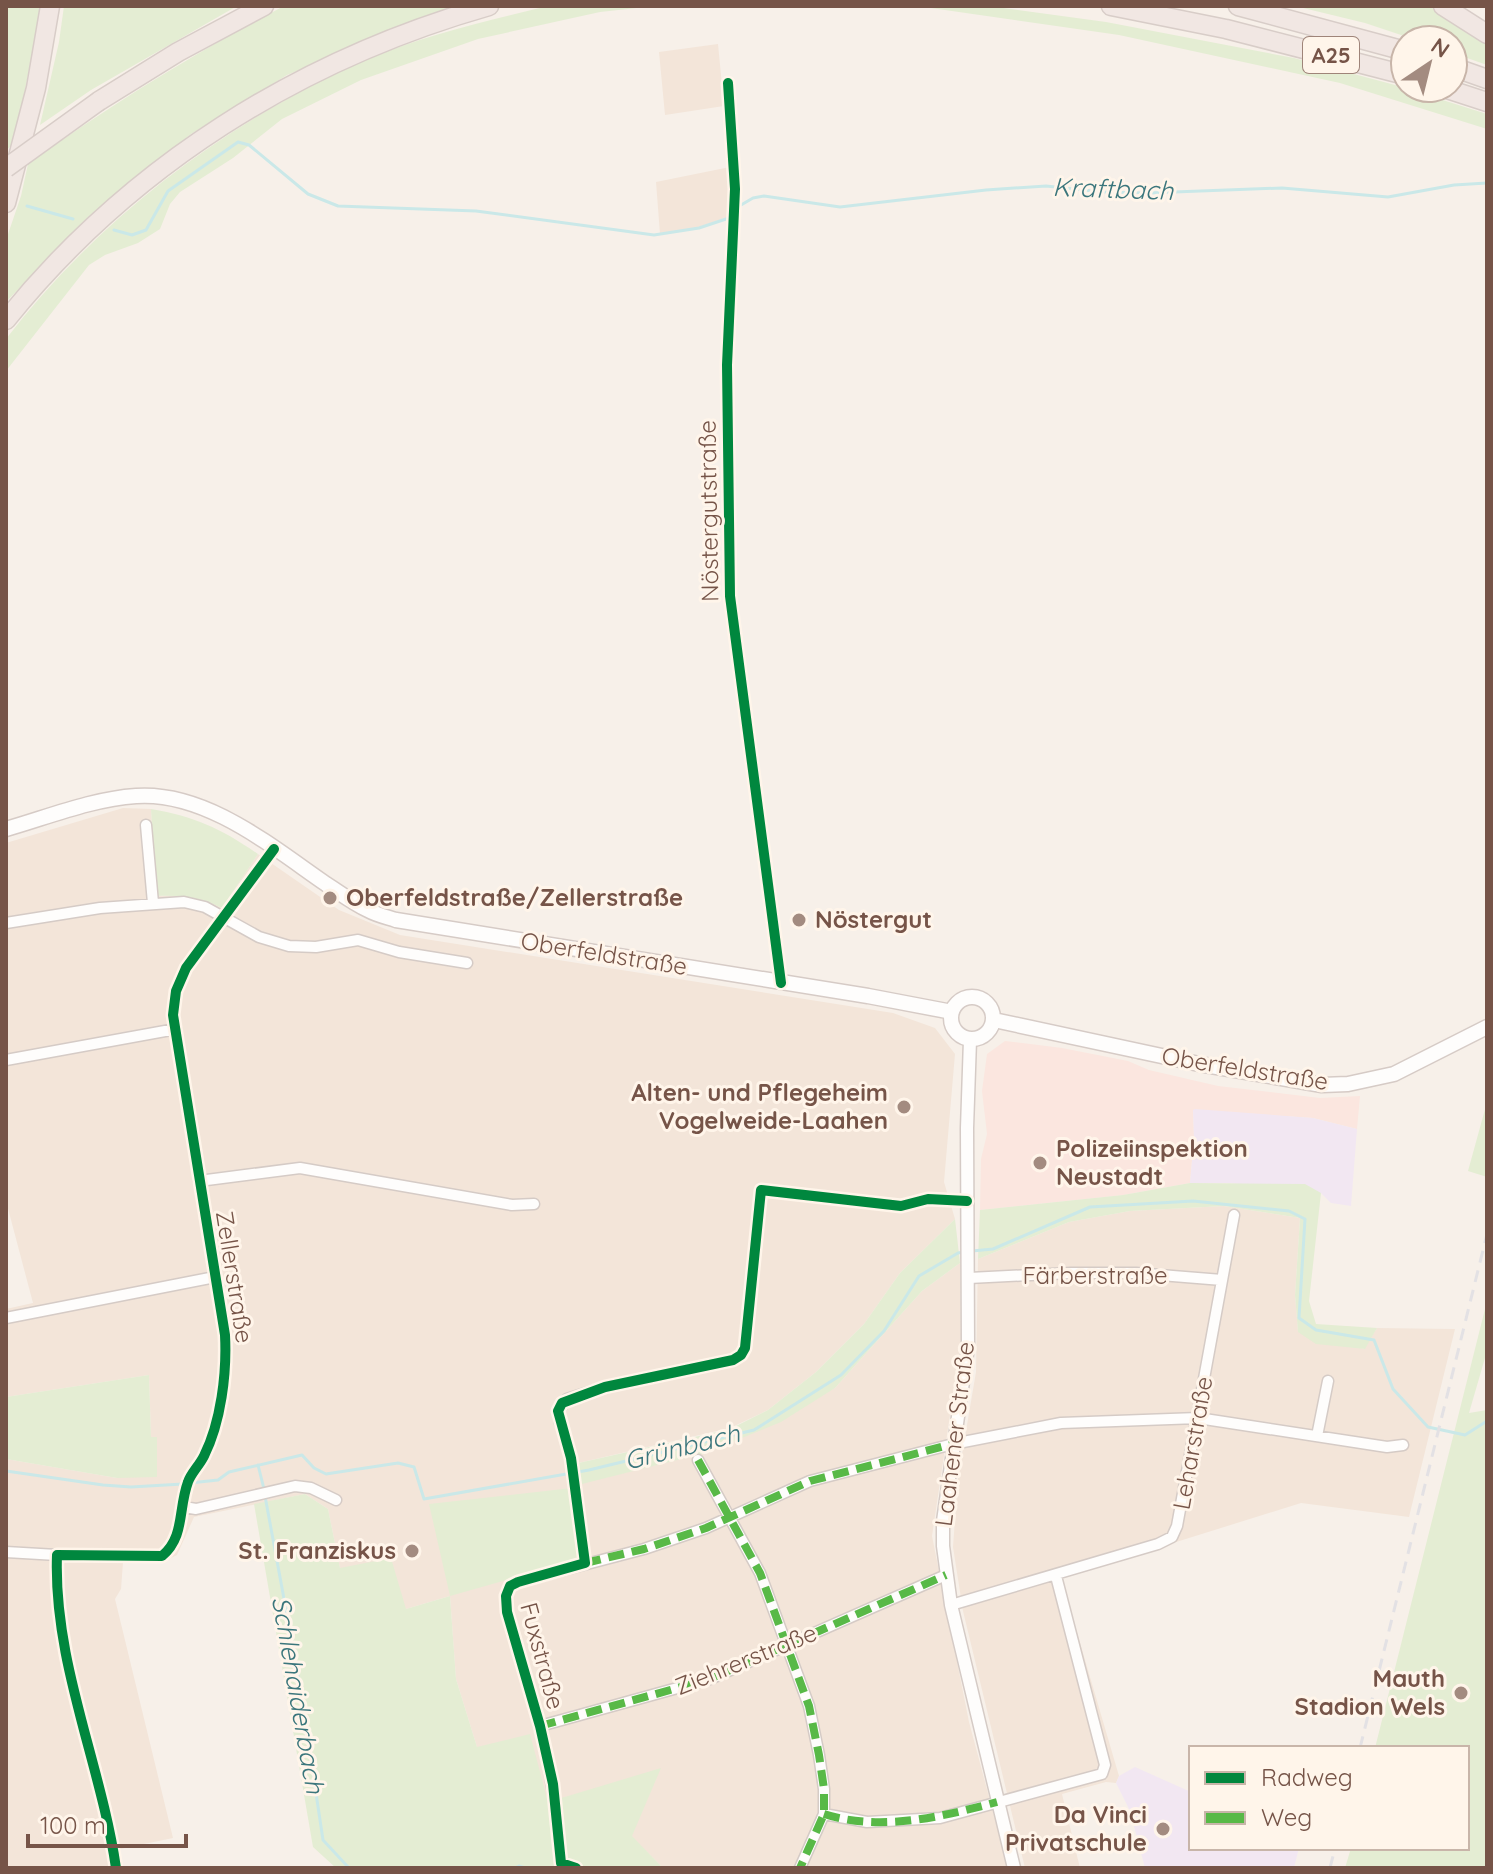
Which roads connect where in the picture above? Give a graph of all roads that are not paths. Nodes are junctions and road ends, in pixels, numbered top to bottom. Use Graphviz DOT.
graph roads {
  1 [pos="50,6"];
  2 [pos="264,6"];
  3 [pos="489,6"];
  4 [pos="1111,6"];
  5 [pos="1238,6"];
  6 [pos="1443,6"];
  7 [pos="1487,34"];
  8 [pos="1389,47"];
  9 [pos="1389,71"];
  10 [pos="728,83"];
  11 [pos="6,168"];
  12 [pos="6,203"];
  13 [pos="6,320"];
  14 [pos="146,825"];
  15 [pos="6,829"];
  16 [pos="274,849"];
  17 [pos="153,903"];
  18 [pos="223,917"];
  19 [pos="6,923"];
  20 [pos="467,963"];
  21 [pos="781,983"];
  22 [pos="952,1012"];
  23 [pos="994,1020"];
  24 [pos="1487,1027"];
  25 [pos="176,1029"];
  26 [pos="970,1040"];
  27 [pos="6,1060"];
  28 [pos="199,1181"];
  29 [pos="967,1201"];
  30 [pos="534,1204"];
  31 [pos="1234,1215"];
  32 [pos="215,1277"];
  33 [pos="969,1278"];
  34 [pos="1222,1280"];
  35 [pos="6,1318"];
  36 [pos="1328,1381"];
  37 [pos="1198,1418"];
  38 [pos="560,1423"];
  39 [pos="1317,1436"];
  40 [pos="953,1444"];
  41 [pos="1403,1445"];
  42 [pos="698,1460"];
  43 [pos="336,1500"];
  44 [pos="184,1507"];
  45 [pos="729,1517"];
  46 [pos="6,1552"];
  47 [pos="57,1555"];
  48 [pos="946,1575"];
  49 [pos="1056,1576"];
  50 [pos="951,1605"];
  51 [pos="789,1646"];
  52 [pos="540,1726"];
  53 [pos="997,1802"];
  54 [pos="556,1814"];
  55 [pos="824,1814"];
  56 [pos="116,1868"];
  57 [pos="800,1868"];
  58 [pos="1014,1868"];
  1 -- 12 [label="highway"];
  2 -- 11 [label="highway, bridge"];
  3 -- 13 [label="highway"];
  4 -- 9 [label="highway, A25"];
  5 -- 8 [label="highway, A25"];
  6 -- 7 [label="highway"];
  10 -- 21 [label="street, Nöstergutstraße"];
  14 -- 17 [label="street"];
  15 -- 16 [label="main road, Oberfeldstraße"];
  16 -- 18 [label="street"];
  16 -- 21 [label="main road, Oberfeldstraße"];
  17 -- 18 [label="street"];
  17 -- 19 [label="street"];
  18 -- 20 [label="street"];
  18 -- 25 [label="street, Zellerstraße"];
  21 -- 22 [label="main road, Oberfeldstraße"];
  22 -- 23 [label="main road, Oberfeldstraße"];
  22 -- 26 [label="main road"];
  23 -- 24 [label="main road, Oberfeldstraße"];
  23 -- 26 [label="main road"];
  25 -- 27 [label="street"];
  25 -- 28 [label="street, Zellerstraße"];
  26 -- 29 [label="street, Laahener Straße"];
  28 -- 30 [label="street"];
  28 -- 32 [label="street, Zellerstraße"];
  29 -- 33 [label="street, Laahener Straße"];
  29 -- 38 [label="street"];
  31 -- 34 [label="street, Leharstraße"];
  32 -- 35 [label="street"];
  32 -- 44 [label="street, Zellerstraße"];
  33 -- 34 [label="street, Färberstraße"];
  33 -- 40 [label="street, Laahener Straße"];
  34 -- 37 [label="street, Leharstraße"];
  36 -- 39 [label="street"];
  37 -- 39 [label="street, Fuxstraße"];
  37 -- 40 [label="street, Fuxstraße"];
  37 -- 49 [label="street, Leharstraße"];
  39 -- 41 [label="street, Fuxstraße"];
  40 -- 45 [label="street, Fuxstraße"];
  40 -- 48 [label="street, Laahener Straße"];
  42 -- 45 [label="street"];
  43 -- 44 [label="street"];
  44 -- 47 [label="street, Zellerstraße"];
  45 -- 51 [label="street"];
  45 -- 52 [label="street, Fuxstraße"];
  46 -- 47 [label="street"];
  47 -- 56 [label="street"];
  48 -- 50 [label="street, Laahener Straße"];
  48 -- 51 [label="street, Ziehrerstraße"];
  49 -- 50 [label="street, Leharstraße"];
  49 -- 53 [label="street"];
  50 -- 53 [label="street, Laahener Straße"];
  51 -- 52 [label="street, Ziehrerstraße"];
  51 -- 55 [label="street"];
  52 -- 54 [label="street, Fuxstraße"];
  53 -- 55 [label="street"];
  53 -- 58 [label="street, Laahener Straße"];
  55 -- 57 [label="street"];
}
